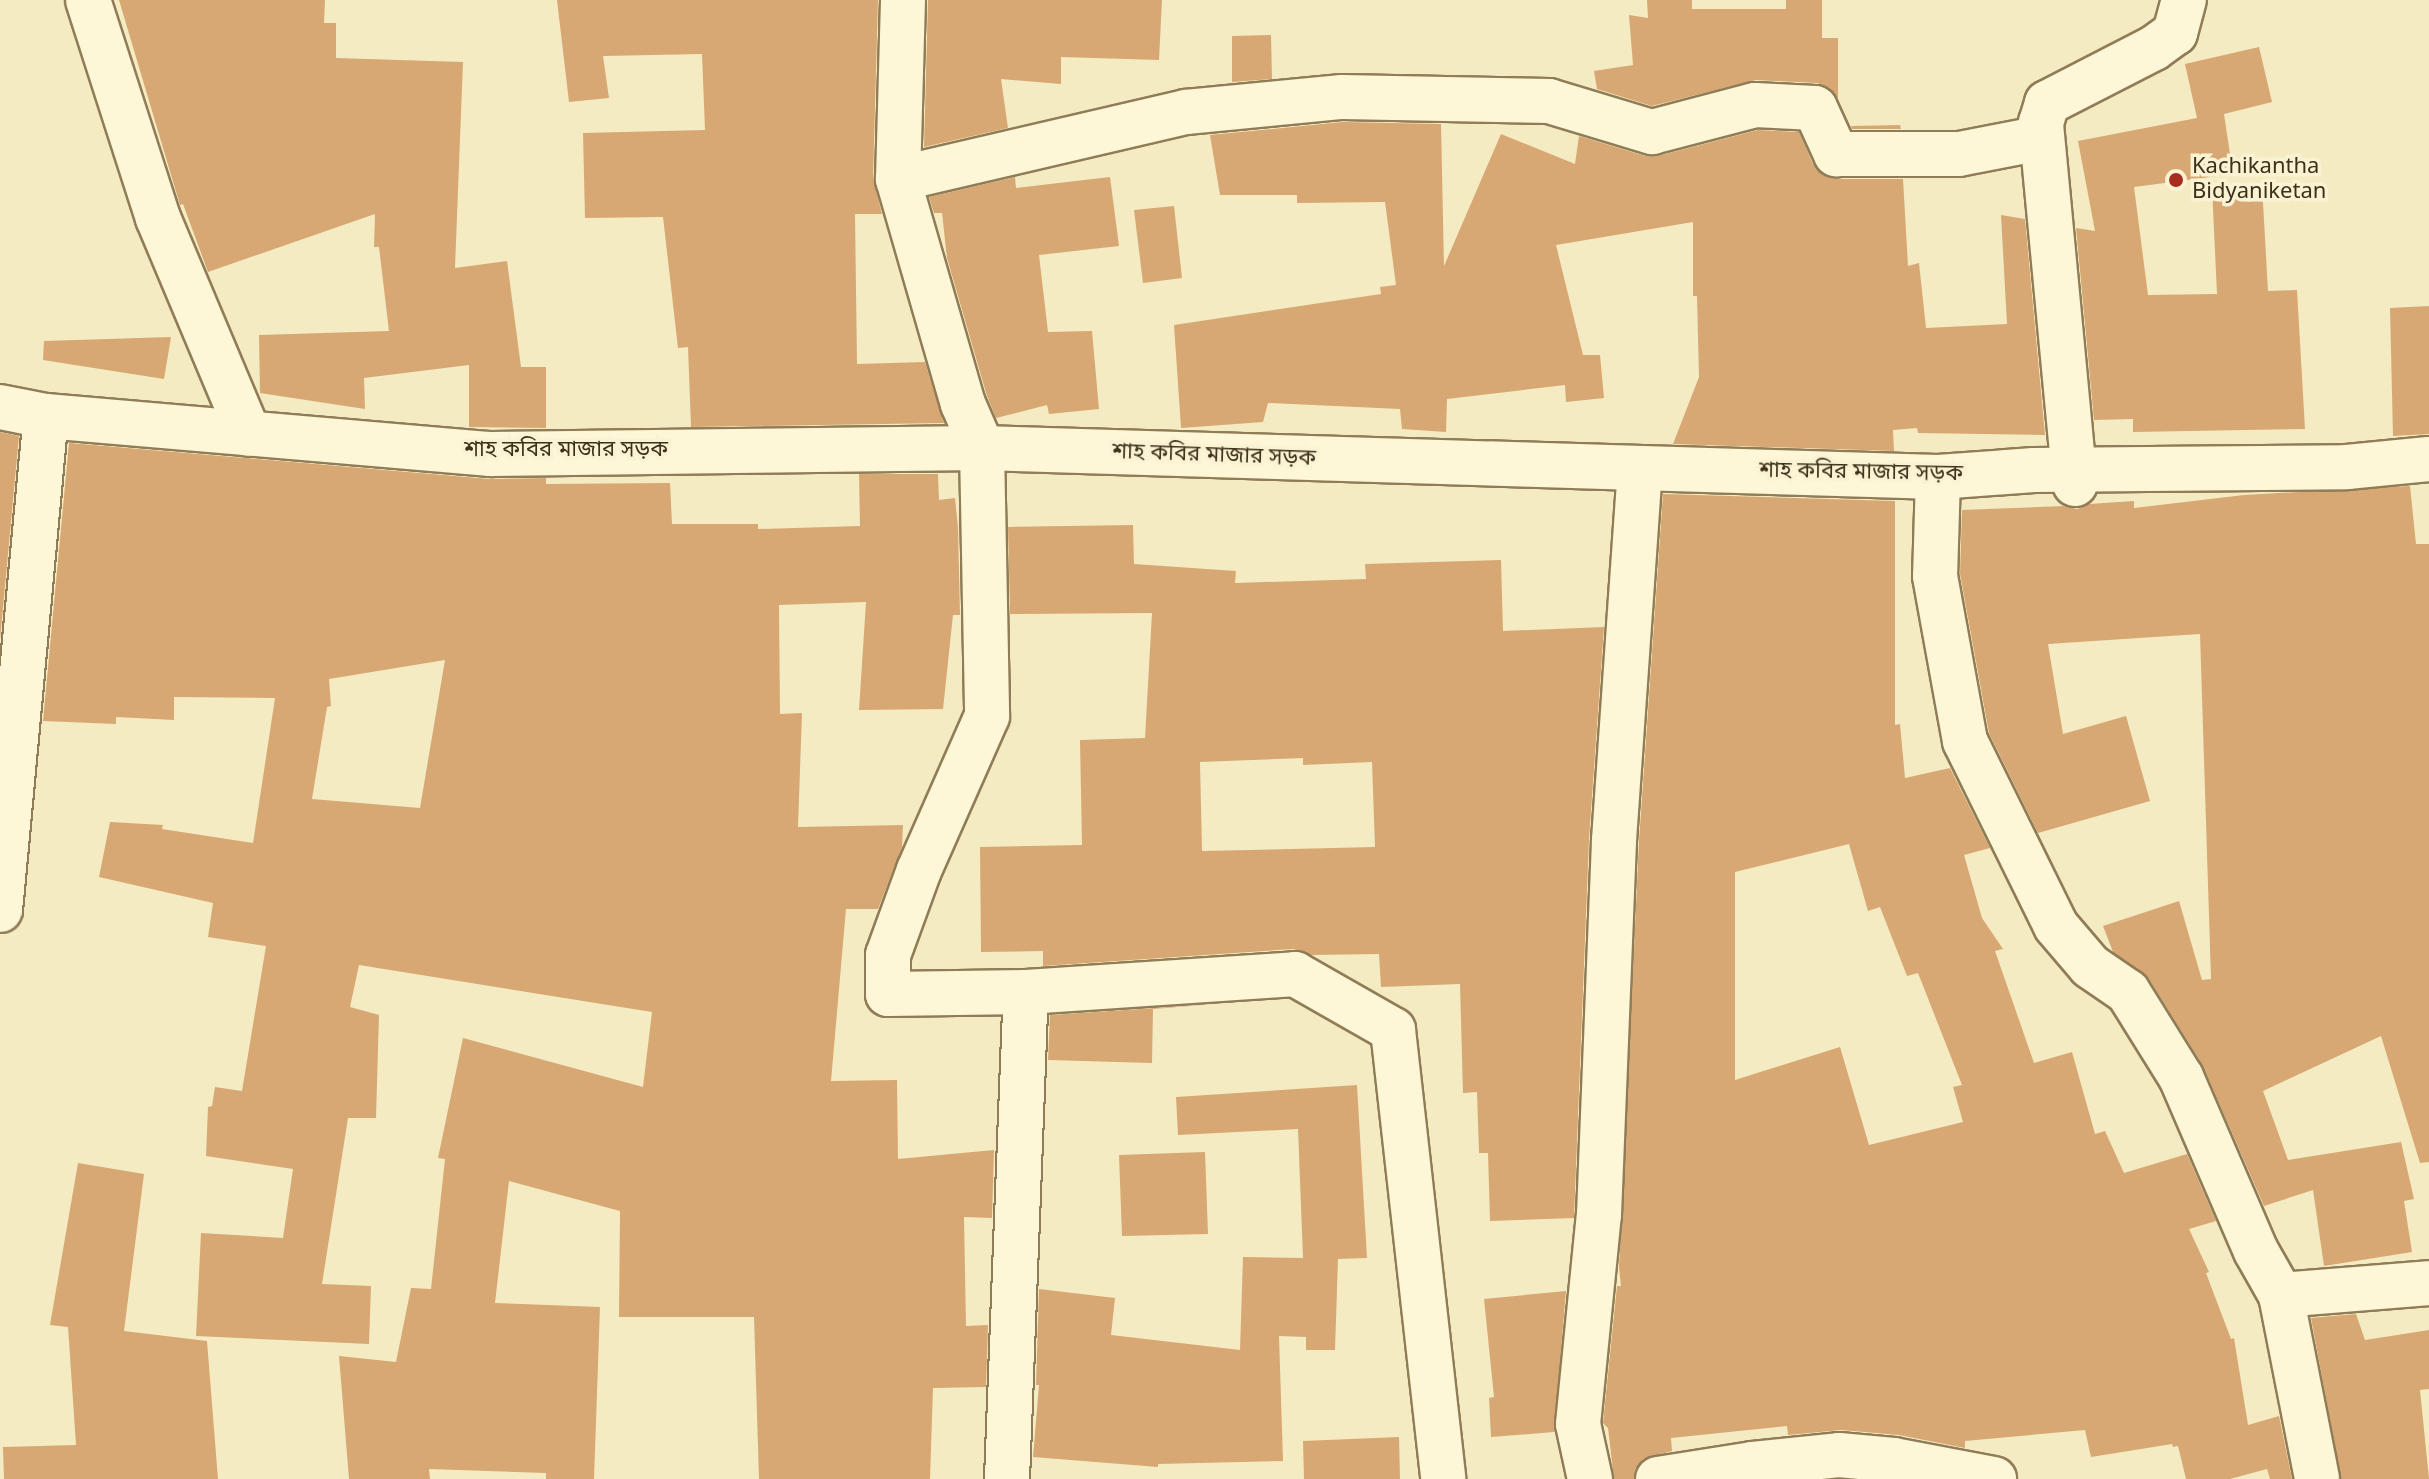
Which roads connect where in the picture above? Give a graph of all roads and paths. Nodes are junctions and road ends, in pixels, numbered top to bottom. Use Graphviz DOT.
graph roads {
  1 [pos="88,0"];
  2 [pos="903,0"];
  3 [pos="2184,0"];
  4 [pos="2041,138"];
  5 [pos="898,179"];
  6 [pos="0,407"];
  7 [pos="46,416"];
  8 [pos="249,434"];
  9 [pos="982,448"];
  10 [pos="2429,459"];
  11 [pos="1640,469"];
  12 [pos="2074,476"];
  13 [pos="1938,477"];
  14 [pos="0,910"];
  15 [pos="1026,992"];
  16 [pos="2429,1283"];
  17 [pos="2281,1295"];
  18 [pos="1007,1479"];
  19 [pos="1443,1479"];
  20 [pos="1590,1479"];
  21 [pos="1658,1479"];
  22 [pos="1994,1479"];
  23 [pos="2317,1479"];
  1 -- 8 [label="street"];
  2 -- 5 [label="street"];
  3 -- 4 [label="street"];
  4 -- 5 [label="street"];
  4 -- 12 [label="street"];
  5 -- 9 [label="street"];
  6 -- 7 [label="street, শাহ কবির মাজার সড়ক"];
  7 -- 8 [label="street, শাহ কবির মাজার সড়ক"];
  7 -- 14 [label="street"];
  8 -- 9 [label="street, শাহ কবির মাজার সড়ক"];
  9 -- 11 [label="street, শাহ কবির মাজার সড়ক"];
  9 -- 15 [label="street"];
  10 -- 12 [label="street, শাহ কবির মাজার সড়ক"];
  11 -- 13 [label="street, শাহ কবির মাজার সড়ক"];
  11 -- 20 [label="street"];
  12 -- 13 [label="street, শাহ কবির মাজার সড়ক"];
  13 -- 17 [label="street"];
  15 -- 18 [label="street"];
  15 -- 19 [label="street"];
  16 -- 17 [label="street"];
  17 -- 23 [label="street"];
  21 -- 22 [label="street"];
}
